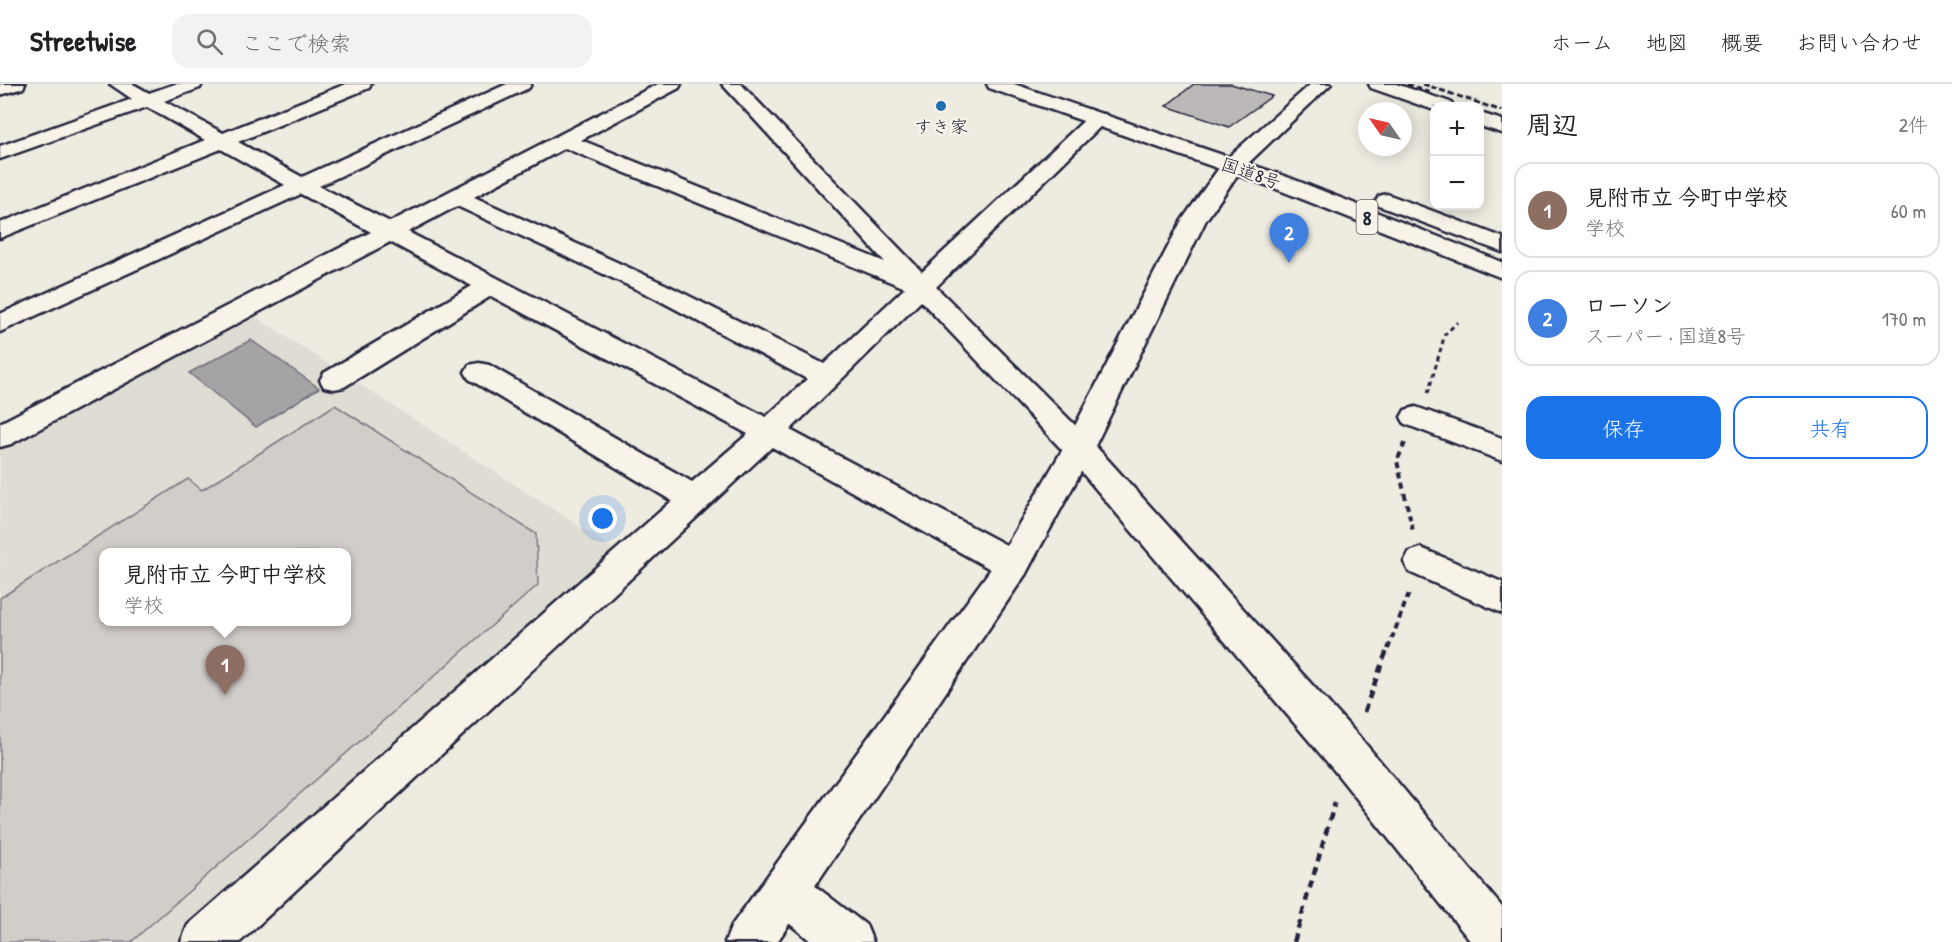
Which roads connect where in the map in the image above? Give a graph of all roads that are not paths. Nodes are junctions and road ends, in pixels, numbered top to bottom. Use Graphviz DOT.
graph roads {
  1 [pos="16,84"];
  2 [pos="119,84"];
  3 [pos="193,84"];
  4 [pos="362,84"];
  5 [pos="522,84"];
  6 [pos="672,84"];
  7 [pos="731,84"];
  8 [pos="996,84"];
  9 [pos="1322,84"];
  10 [pos="1378,84"];
  11 [pos="0,89"];
  12 [pos="148,100"];
  13 [pos="1431,102"];
  14 [pos="1098,118"];
  15 [pos="1484,121"];
  16 [pos="1502,127"];
  17 [pos="223,141"];
  18 [pos="566,141"];
  19 [pos="0,153"];
  20 [pos="1239,153"];
  21 [pos="1318,175"];
  22 [pos="303,186"];
  23 [pos="1362,191"];
  24 [pos="458,198"];
  25 [pos="0,231"];
  26 [pos="392,232"];
  27 [pos="1502,245"];
  28 [pos="1502,271"];
  29 [pos="491,285"];
  30 [pos="922,286"];
  31 [pos="0,324"];
  32 [pos="479,372"];
  33 [pos="827,377"];
  34 [pos="334,380"];
  35 [pos="1416,417"];
  36 [pos="770,432"];
  37 [pos="0,436"];
  38 [pos="1079,448"];
  39 [pos="1502,450"];
  40 [pos="695,499"];
  41 [pos="1421,562"];
  42 [pos="1013,566"];
  43 [pos="1502,598"];
  44 [pos="785,891"];
  45 [pos="205,942"];
  46 [pos="749,942"];
  47 [pos="849,942"];
  48 [pos="1501,942"];
  1 -- 11 [label="main road"];
  2 -- 12 [label="main road"];
  3 -- 12 [label="main road"];
  4 -- 17 [label="main road"];
  5 -- 22 [label="main road"];
  6 -- 18 [label="main road"];
  7 -- 30 [label="main road"];
  8 -- 14 [label="main road, 国道8号 / 8"];
  9 -- 20 [label="main road"];
  10 -- 13 [label="main road"];
  12 -- 17 [label="main road"];
  12 -- 19 [label="main road"];
  14 -- 20 [label="main road, 国道8号 / 8"];
  14 -- 30 [label="main road"];
  15 -- 16 [label="main road"];
  17 -- 22 [label="main road"];
  17 -- 25 [label="main road"];
  18 -- 24 [label="main road"];
  18 -- 30 [label="main road"];
  20 -- 21 [label="main road, 国道8号 / 8"];
  20 -- 28 [label="main road, 国道8号 / 8"];
  20 -- 38 [label="main road"];
  22 -- 26 [label="main road"];
  22 -- 31 [label="main road"];
  23 -- 27 [label="main road, 8"];
  24 -- 26 [label="main road"];
  24 -- 33 [label="main road"];
  26 -- 29 [label="main road"];
  26 -- 37 [label="main road"];
  29 -- 34 [label="main road"];
  29 -- 36 [label="main road"];
  30 -- 33 [label="main road"];
  30 -- 38 [label="main road"];
  32 -- 40 [label="main road"];
  33 -- 36 [label="main road"];
  35 -- 39 [label="main road"];
  36 -- 40 [label="main road"];
  36 -- 42 [label="main road"];
  38 -- 42 [label="main road"];
  38 -- 48 [label="main road"];
  40 -- 45 [label="main road"];
  41 -- 43 [label="main road"];
  42 -- 44 [label="main road"];
  44 -- 46 [label="main road"];
  44 -- 47 [label="main road"];
}
